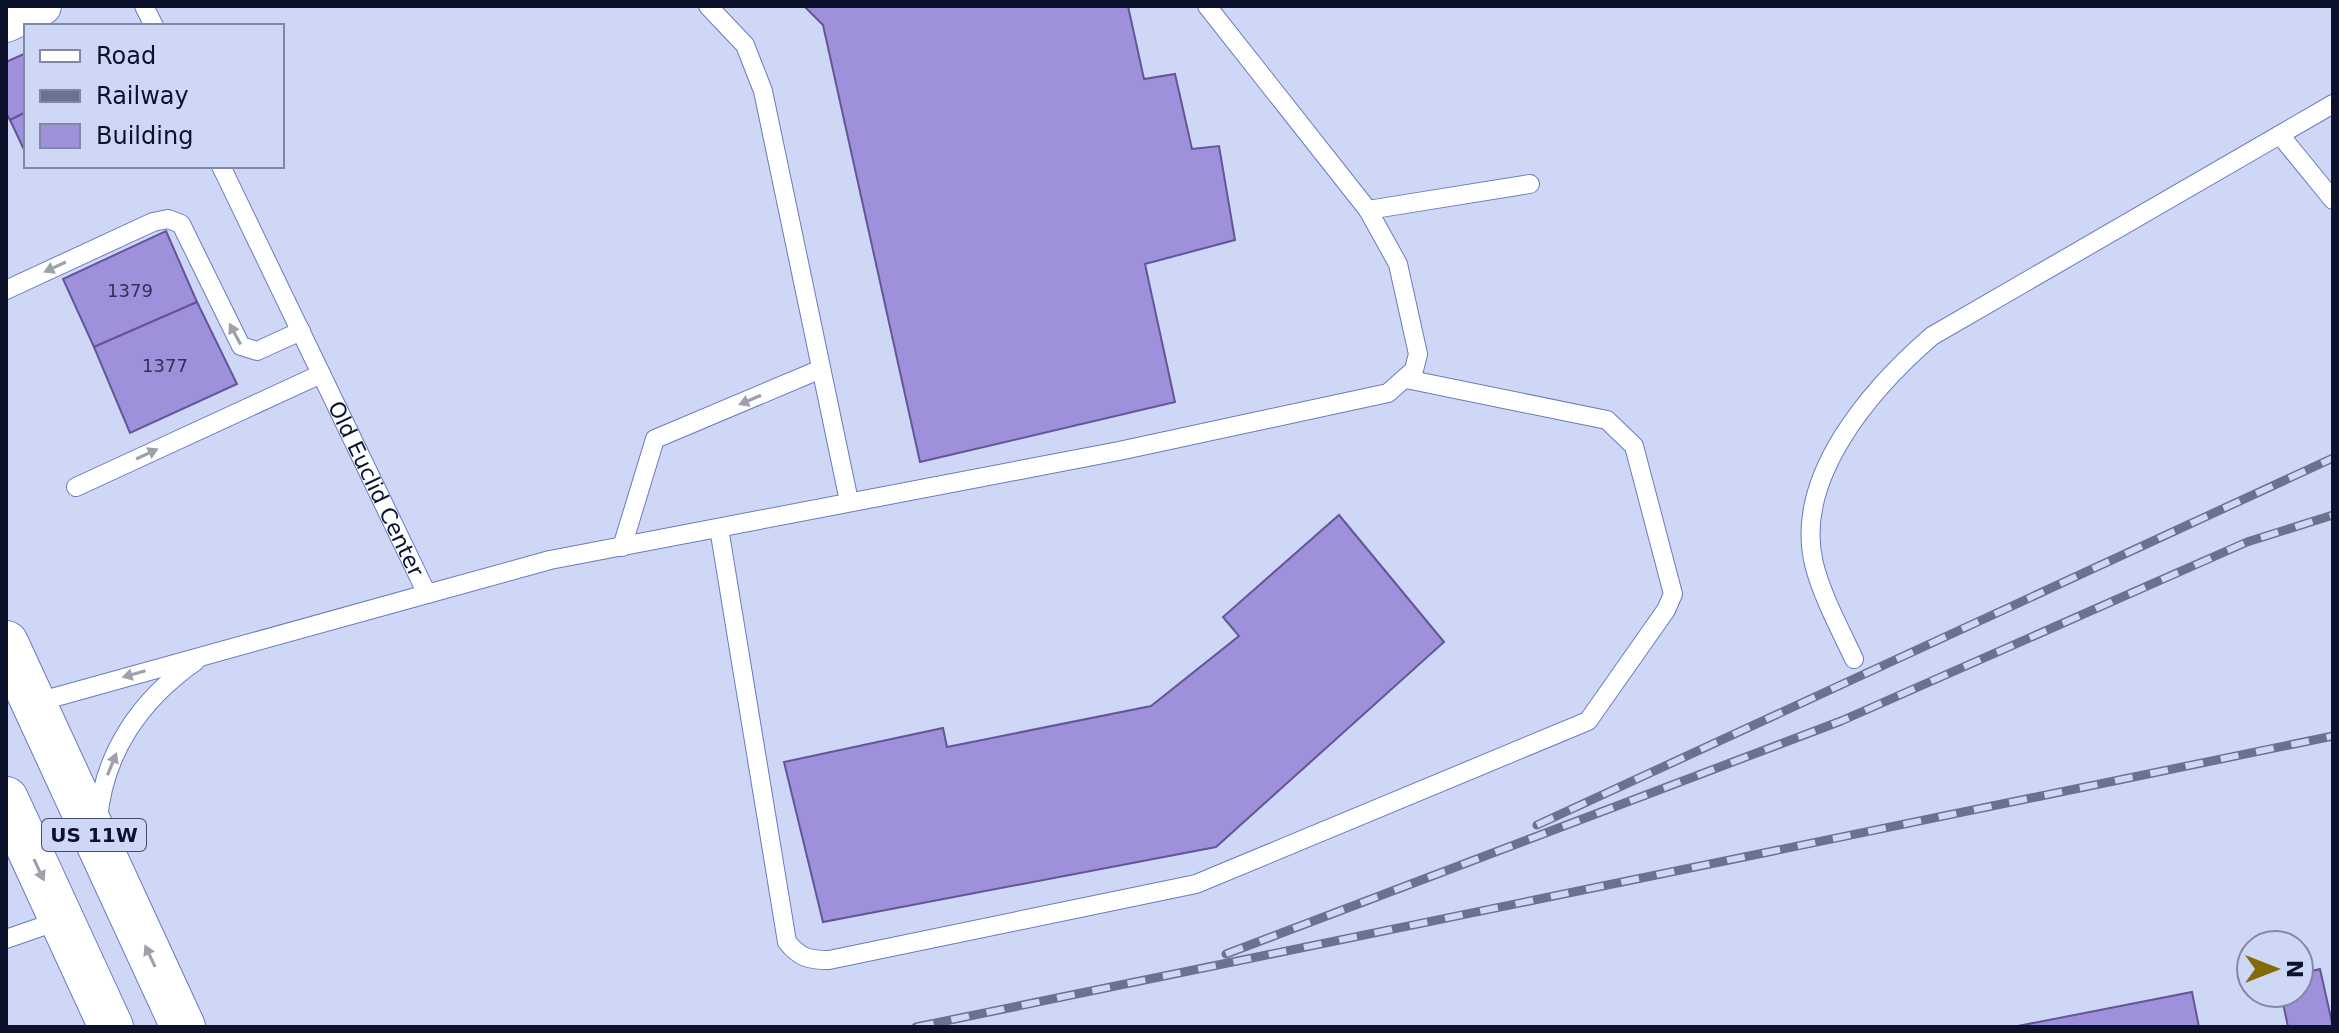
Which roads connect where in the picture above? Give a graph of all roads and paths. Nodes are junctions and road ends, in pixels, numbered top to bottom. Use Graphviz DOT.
graph roads {
  1 [pos="42,6"];
  2 [pos="144,6"];
  3 [pos="708,6"];
  4 [pos="1207,6"];
  5 [pos="6,23"];
  6 [pos="153,24"];
  7 [pos="2333,104"];
  8 [pos="2280,135"];
  9 [pos="222,168"];
  10 [pos="1530,184"];
  11 [pos="2333,200"];
  12 [pos="1368,210"];
  13 [pos="6,290"];
  14 [pos="301,331"];
  15 [pos="821,369"];
  16 [pos="321,374"];
  17 [pos="1406,379"];
  18 [pos="76,487"];
  19 [pos="849,501"];
  20 [pos="719,528"];
  21 [pos="622,547"];
  22 [pos="427,594"];
  23 [pos="6,643"];
  24 [pos="209,652"];
  25 [pos="1854,659"];
  26 [pos="34,703"];
  27 [pos="6,799"];
  28 [pos="96,840"];
  29 [pos="61,920"];
  30 [pos="6,939"];
  31 [pos="111,1027"];
  32 [pos="183,1027"];
  1 -- 5 [label="street"];
  2 -- 6 [label="lane"];
  3 -- 15 [label="lane"];
  4 -- 12 [label="lane"];
  7 -- 8 [label="lane"];
  8 -- 11 [label="lane"];
  8 -- 25 [label="lane"];
  9 -- 14 [label="lane, Old Euclid Center"];
  10 -- 12 [label="lane"];
  12 -- 17 [label="lane"];
  14 -- 13 [label="lane, one-way"];
  14 -- 16 [label="lane, Old Euclid Center"];
  15 -- 19 [label="lane"];
  15 -- 21 [label="lane, one-way"];
  18 -- 16 [label="lane, one-way"];
  16 -- 22 [label="lane, Old Euclid Center"];
  17 -- 19 [label="lane, Old Euclid Center"];
  17 -- 20 [label="lane"];
  19 -- 20 [label="lane, Old Euclid Center"];
  20 -- 21 [label="lane, Old Euclid Center"];
  21 -- 22 [label="lane, Old Euclid Center"];
  22 -- 24 [label="lane"];
  23 -- 26 [label="main road, US 11W"];
  24 -- 26 [label="lane, one-way"];
  28 -- 24 [label="lane, one-way"];
  26 -- 28 [label="main road, US 11W"];
  27 -- 29 [label="main road, US 11W, one-way"];
  32 -- 28 [label="main road, US 11W, one-way"];
  29 -- 30 [label="lane"];
  29 -- 31 [label="main road, US 11W"];
}
